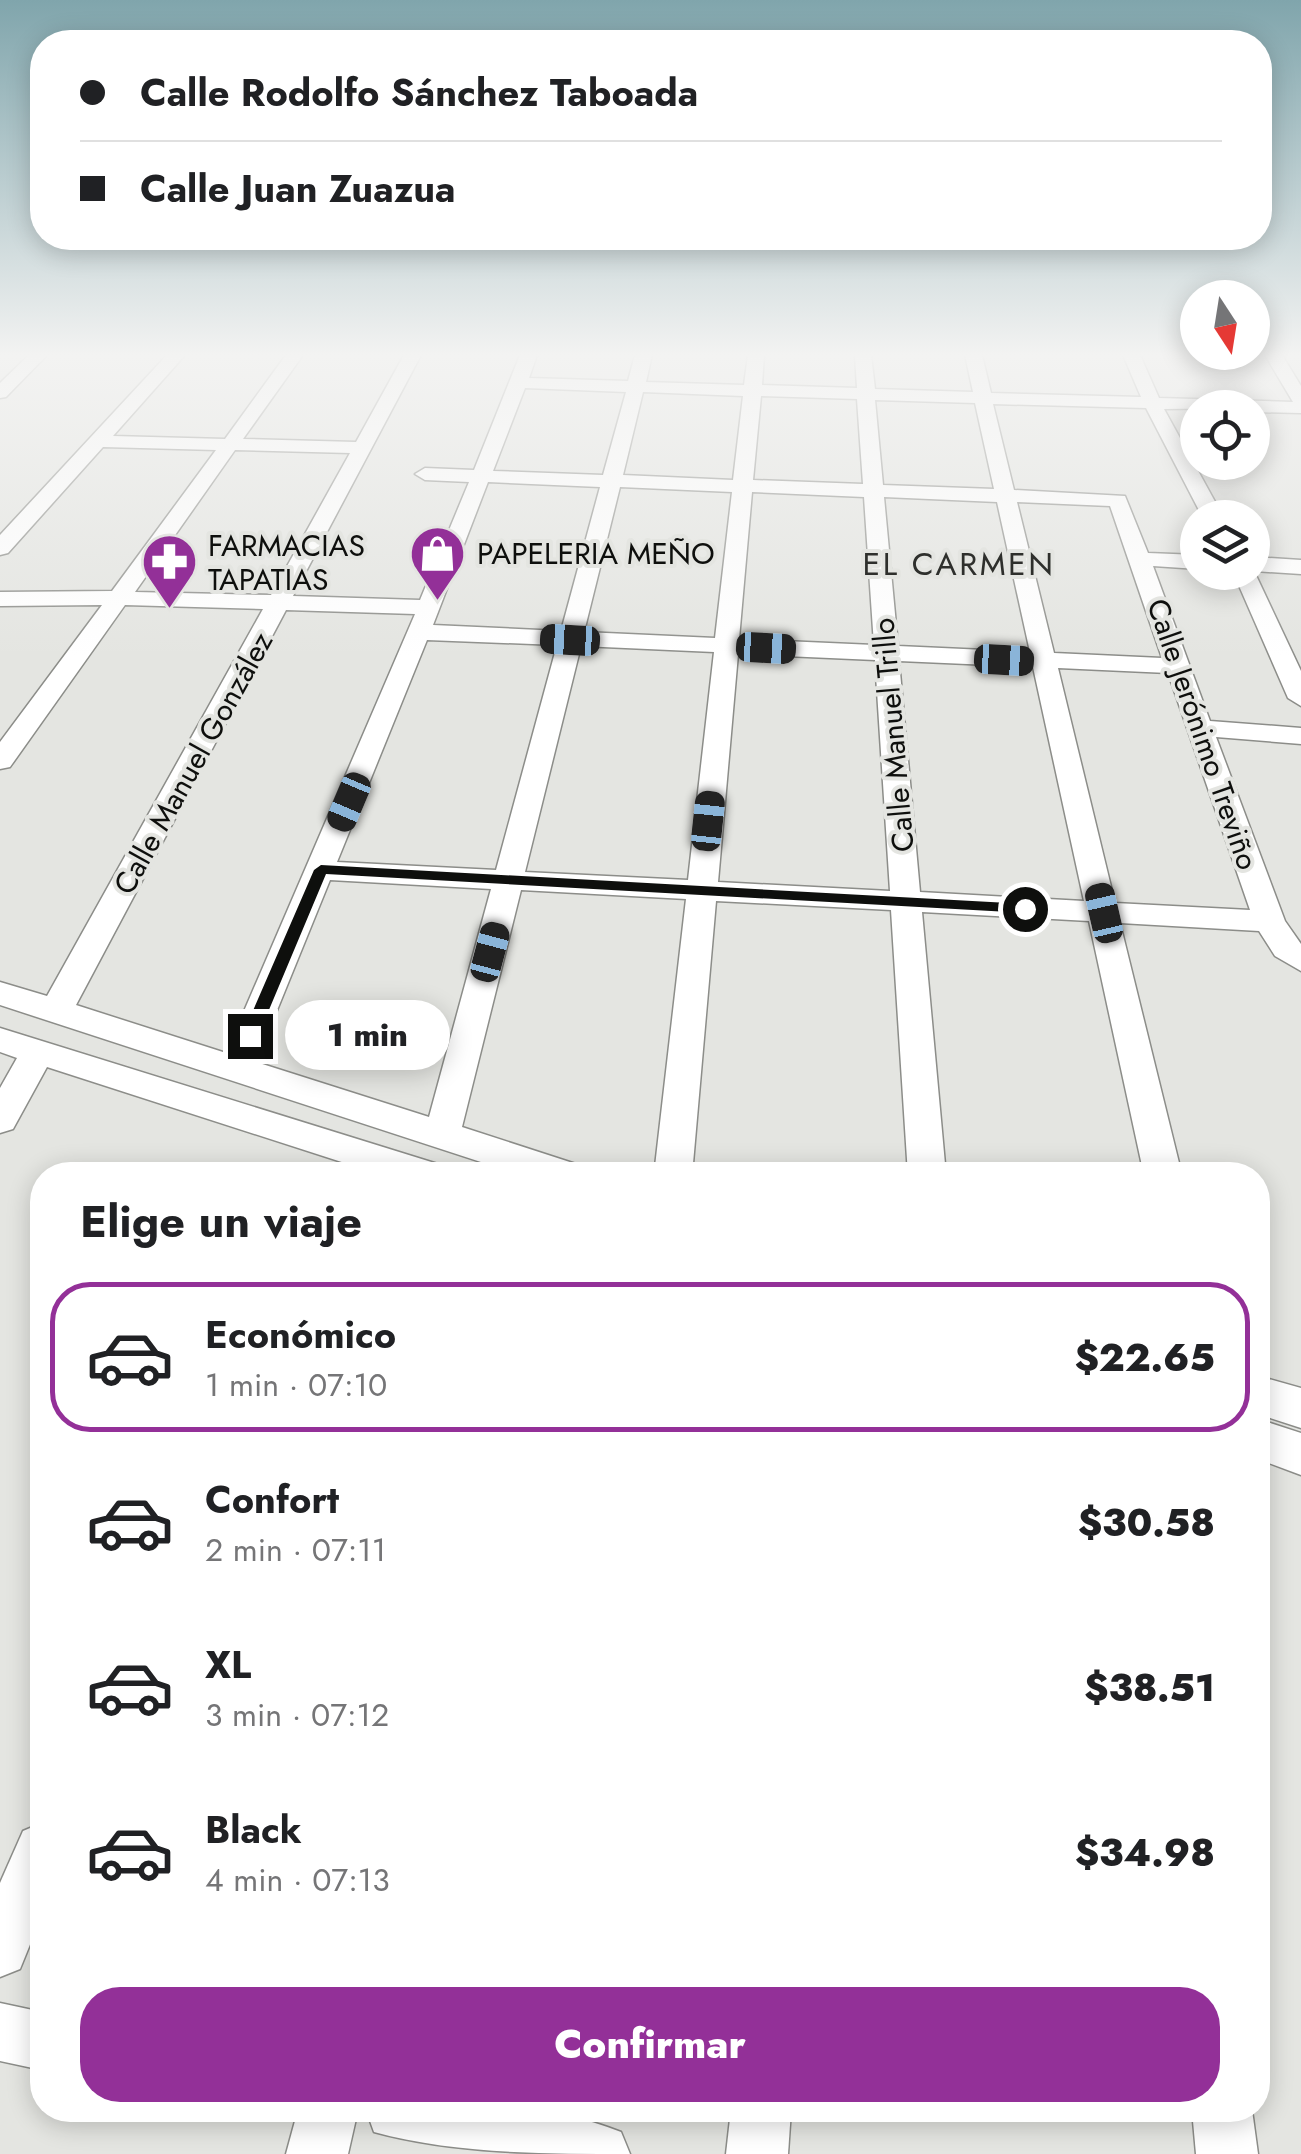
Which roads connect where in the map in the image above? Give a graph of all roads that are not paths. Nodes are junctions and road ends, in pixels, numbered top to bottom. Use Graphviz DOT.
graph roads {
  1 [pos="86,456"];
  2 [pos="226,456"];
  3 [pos="358,456"];
  4 [pos="488,456"];
  5 [pos="618,456"];
  6 [pos="746,456"];
  7 [pos="870,456"];
  8 [pos="997,456"];
  9 [pos="1180,456"];
  10 [pos="426,474"];
  11 [pos="479,476"];
  12 [pos="611,480"];
  13 [pos="743,485"];
  14 [pos="873,490"];
  15 [pos="1006,495"];
  16 [pos="1204,500"];
  17 [pos="0,548"];
  18 [pos="1142,559"];
  19 [pos="1180,561"];
  20 [pos="1270,565"];
  21 [pos="1301,566"];
  22 [pos="1252,590"];
  23 [pos="118,598"];
  24 [pos="0,599"];
  25 [pos="281,601"];
  26 [pos="424,620"];
  27 [pos="570,640"];
  28 [pos="726,647"];
  29 [pos="886,654"];
  30 [pos="1043,661"];
  31 [pos="1176,666"];
  32 [pos="1301,698"];
  33 [pos="1199,728"];
  34 [pos="1301,736"];
  35 [pos="0,761"];
  36 [pos="321,870"];
  37 [pos="509,880"];
  38 [pos="701,890"];
  39 [pos="908,902"];
  40 [pos="1104,913"];
  41 [pos="1269,921"];
  42 [pos="1301,960"];
  43 [pos="0,993"];
  44 [pos="56,1011"];
  45 [pos="0,1040"];
  46 [pos="38,1052"];
  47 [pos="236,1068"];
  48 [pos="0,1119"];
  49 [pos="442,1135"];
  50 [pos="387,1162"];
  51 [pos="526,1162"];
  52 [pos="674,1162"];
  53 [pos="926,1162"];
  54 [pos="1160,1162"];
  55 [pos="1270,1399"];
  56 [pos="1301,1408"];
  57 [pos="1270,1444"];
  58 [pos="1301,1454"];
  59 [pos="30,1878"];
  60 [pos="0,1949"];
  61 [pos="0,2032"];
  62 [pos="30,2038"];
  63 [pos="325,2122"];
  64 [pos="451,2122"];
  65 [pos="759,2122"];
  66 [pos="1223,2122"];
  67 [pos="317,2154"];
  68 [pos="599,2154"];
  69 [pos="757,2154"];
  70 [pos="1227,2154"];
  1 -- 17 [label="street"];
  2 -- 23 [label="street"];
  3 -- 25 [label="street, Calle Manuel González"];
  4 -- 11 [label="street"];
  5 -- 12 [label="street"];
  6 -- 13 [label="street"];
  7 -- 14 [label="street, Calle Manuel Trillo"];
  8 -- 15 [label="street"];
  9 -- 16 [label="street"];
  10 -- 11 [label="street"];
  11 -- 12 [label="street"];
  11 -- 26 [label="street"];
  12 -- 13 [label="street"];
  12 -- 27 [label="street"];
  13 -- 14 [label="street"];
  13 -- 28 [label="street"];
  14 -- 15 [label="street"];
  14 -- 29 [label="street, Calle Manuel Trillo"];
  15 -- 18 [label="street, Calle Jerónimo Treviño"];
  15 -- 30 [label="street"];
  18 -- 19 [label="street"];
  18 -- 31 [label="street, Calle Jerónimo Treviño"];
  20 -- 21 [label="street"];
  22 -- 32 [label="street"];
  23 -- 24 [label="street"];
  23 -- 25 [label="street"];
  23 -- 35 [label="street"];
  25 -- 26 [label="street"];
  25 -- 44 [label="street, Calle Manuel González"];
  26 -- 27 [label="street"];
  26 -- 36 [label="street"];
  27 -- 28 [label="street"];
  27 -- 37 [label="street"];
  28 -- 29 [label="street"];
  28 -- 38 [label="street"];
  29 -- 30 [label="street"];
  29 -- 39 [label="street, Calle Manuel Trillo"];
  30 -- 31 [label="street"];
  30 -- 40 [label="street"];
  31 -- 33 [label="street, Calle Jerónimo Treviño"];
  33 -- 34 [label="street"];
  33 -- 41 [label="street, Calle Jerónimo Treviño"];
  36 -- 37 [label="street"];
  36 -- 47 [label="street"];
  37 -- 38 [label="street"];
  37 -- 49 [label="street"];
  38 -- 39 [label="street"];
  38 -- 52 [label="street"];
  39 -- 40 [label="street"];
  39 -- 53 [label="street, Calle Manuel Trillo"];
  40 -- 41 [label="street"];
  40 -- 54 [label="street"];
  41 -- 42 [label="street, Calle Jerónimo Treviño"];
  43 -- 44 [label="street"];
  44 -- 47 [label="street"];
  45 -- 46 [label="street"];
  46 -- 48 [label="street"];
  46 -- 50 [label="street"];
  47 -- 49 [label="street"];
  49 -- 51 [label="street"];
  55 -- 56 [label="street"];
  57 -- 58 [label="street"];
  59 -- 60 [label="street"];
  61 -- 62 [label="street"];
  63 -- 67 [label="street"];
  64 -- 68 [label="street"];
  65 -- 69 [label="street"];
  66 -- 70 [label="street"];
}
